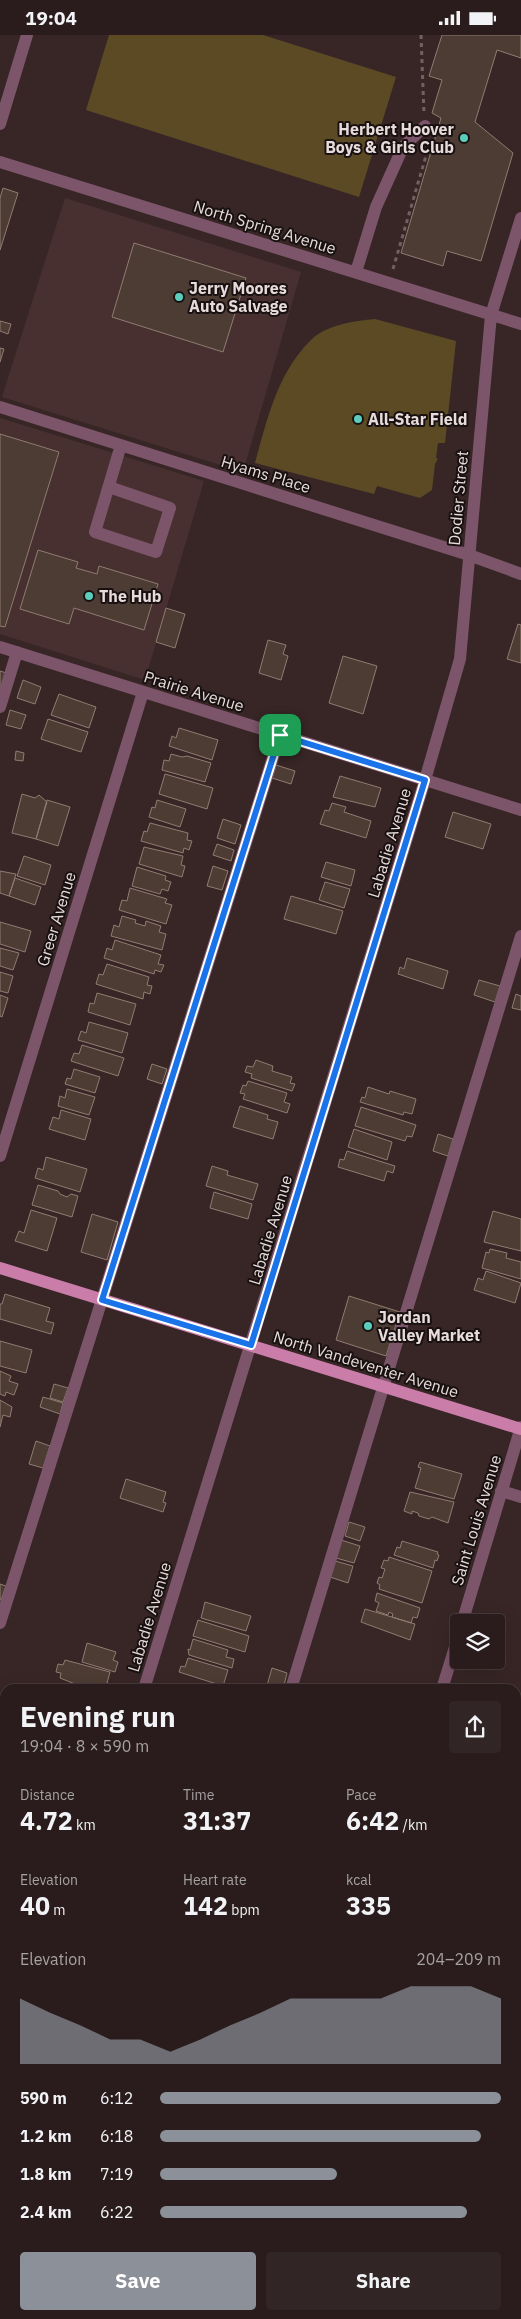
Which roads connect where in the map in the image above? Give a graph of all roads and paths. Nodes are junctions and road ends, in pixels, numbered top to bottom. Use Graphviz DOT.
graph roads {
  1 [pos="28,35"];
  2 [pos="421,35"];
  3 [pos="0,124"];
  4 [pos="425,126"];
  5 [pos="0,161"];
  6 [pos="521,218"];
  7 [pos="393,269"];
  8 [pos="356,272"];
  9 [pos="491,315"];
  10 [pos="521,324"];
  11 [pos="0,407"];
  12 [pos="121,445"];
  13 [pos="108,487"];
  14 [pos="469,555"];
  15 [pos="521,574"];
  16 [pos="0,647"];
  17 [pos="17,652"];
  18 [pos="143,692"];
  19 [pos="0,707"];
  20 [pos="280,735"];
  21 [pos="425,780"];
  22 [pos="521,810"];
  23 [pos="521,936"];
  24 [pos="0,1156"];
  25 [pos="0,1268"];
  26 [pos="102,1300"];
  27 [pos="251,1345"];
  28 [pos="383,1387"];
  29 [pos="521,1428"];
  30 [pos="501,1491"];
  31 [pos="521,1497"];
  32 [pos="465,1614"];
  33 [pos="0,1623"];
  34 [pos="450,1663"];
  35 [pos="146,1684"];
  36 [pos="293,1684"];
  37 [pos="444,1684"];
  1 -- 3 [label="street"];
  2 -- 4 [label="path"];
  4 -- 7 [label="path"];
  4 -- 8 [label="street"];
  5 -- 8 [label="street, North Spring Avenue"];
  6 -- 9 [label="street, Dodier Street"];
  8 -- 9 [label="street, North Spring Avenue"];
  9 -- 10 [label="street, North Spring Avenue"];
  9 -- 14 [label="street, Dodier Street"];
  11 -- 12 [label="street, Hyams Place"];
  12 -- 13 [label="street"];
  12 -- 14 [label="street, Hyams Place"];
  13 -- 13 [label="street"];
  14 -- 15 [label="street, Hyams Place"];
  14 -- 21 [label="street, Dodier Street"];
  16 -- 17 [label="street, Prairie Avenue"];
  17 -- 18 [label="street, Prairie Avenue"];
  17 -- 19 [label="street"];
  18 -- 20 [label="street, Prairie Avenue"];
  18 -- 24 [label="street, Greer Avenue"];
  20 -- 21 [label="street, Prairie Avenue"];
  20 -- 26 [label="street"];
  21 -- 22 [label="street, Prairie Avenue"];
  21 -- 27 [label="street, Labadie Avenue"];
  23 -- 28 [label="street"];
  25 -- 26 [label="main road, North Vandeventer Avenue"];
  26 -- 27 [label="main road, North Vandeventer Avenue"];
  26 -- 33 [label="street"];
  27 -- 28 [label="main road, North Vandeventer Avenue"];
  27 -- 35 [label="street, Labadie Avenue"];
  28 -- 29 [label="main road, North Vandeventer Avenue"];
  28 -- 36 [label="street"];
  29 -- 30 [label="street, Saint Louis Avenue"];
  30 -- 31 [label="street"];
  30 -- 32 [label="street, Saint Louis Avenue"];
  34 -- 37 [label="street"];
}
